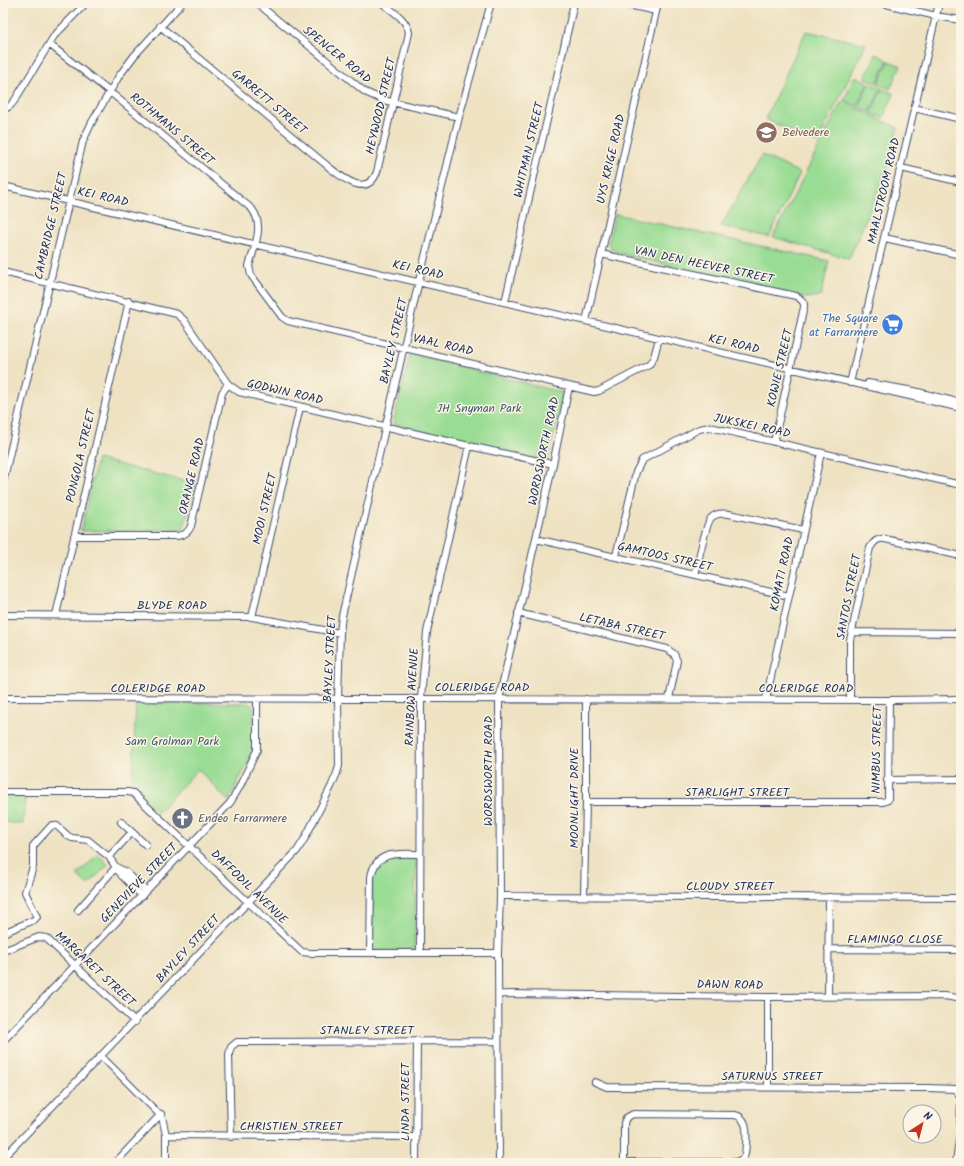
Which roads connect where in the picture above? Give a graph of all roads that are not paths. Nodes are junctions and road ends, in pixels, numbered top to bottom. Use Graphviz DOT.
graph roads {
  1 [pos="86,3"];
  2 [pos="182,3"];
  3 [pos="257,3"];
  4 [pos="382,3"];
  5 [pos="492,3"];
  6 [pos="574,3"];
  7 [pos="619,3"];
  8 [pos="658,3"];
  9 [pos="882,3"];
  10 [pos="939,3"];
  11 [pos="656,11"];
  12 [pos="936,16"];
  13 [pos="961,20"];
  14 [pos="160,26"];
  15 [pos="49,44"];
  16 [pos="110,92"];
  17 [pos="393,103"];
  18 [pos="914,108"];
  19 [pos="3,110"];
  20 [pos="459,117"];
  21 [pos="961,119"];
  22 [pos="901,168"];
  23 [pos="961,182"];
  24 [pos="368,183"];
  25 [pos="3,186"];
  26 [pos="68,200"];
  27 [pos="885,238"];
  28 [pos="255,244"];
  29 [pos="601,254"];
  30 [pos="961,255"];
  31 [pos="3,272"];
  32 [pos="419,281"];
  33 [pos="50,283"];
  34 [pos="801,300"];
  35 [pos="128,301"];
  36 [pos="505,302"];
  37 [pos="586,321"];
  38 [pos="659,338"];
  39 [pos="404,348"];
  40 [pos="792,368"];
  41 [pos="851,381"];
  42 [pos="228,384"];
  43 [pos="569,387"];
  44 [pos="961,402"];
  45 [pos="300,407"];
  46 [pos="961,408"];
  47 [pos="387,426"];
  48 [pos="774,442"];
  49 [pos="469,446"];
  50 [pos="821,453"];
  51 [pos="5,464"];
  52 [pos="553,464"];
  53 [pos="3,482"];
  54 [pos="961,485"];
  55 [pos="803,530"];
  56 [pos="74,536"];
  57 [pos="536,539"];
  58 [pos="616,556"];
  59 [pos="961,556"];
  60 [pos="695,575"];
  61 [pos="788,596"];
  62 [pos="518,613"];
  63 [pos="3,614"];
  64 [pos="56,616"];
  65 [pos="252,617"];
  66 [pos="852,632"];
  67 [pos="961,632"];
  68 [pos="340,633"];
  69 [pos="3,698"];
  70 [pos="421,698"];
  71 [pos="499,698"];
  72 [pos="257,699"];
  73 [pos="338,699"];
  74 [pos="586,699"];
  75 [pos="669,699"];
  76 [pos="766,699"];
  77 [pos="850,699"];
  78 [pos="961,699"];
  79 [pos="888,700"];
  80 [pos="961,779"];
  81 [pos="887,780"];
  82 [pos="3,792"];
  83 [pos="888,800"];
  84 [pos="586,802"];
  85 [pos="121,822"];
  86 [pos="132,832"];
  87 [pos="146,845"];
  88 [pos="190,846"];
  89 [pos="420,854"];
  90 [pos="109,857"];
  91 [pos="116,867"];
  92 [pos="144,894"];
  93 [pos="500,896"];
  94 [pos="584,896"];
  95 [pos="829,897"];
  96 [pos="961,898"];
  97 [pos="248,902"];
  98 [pos="78,910"];
  99 [pos="3,933"];
  100 [pos="828,950"];
  101 [pos="961,950"];
  102 [pos="3,951"];
  103 [pos="370,953"];
  104 [pos="420,953"];
  105 [pos="498,953"];
  106 [pos="76,965"];
  107 [pos="499,994"];
  108 [pos="828,996"];
  109 [pos="768,997"];
  110 [pos="961,999"];
  111 [pos="135,1022"];
  112 [pos="3,1041"];
  113 [pos="416,1041"];
  114 [pos="498,1041"];
  115 [pos="101,1056"];
  116 [pos="595,1082"];
  117 [pos="768,1087"];
  118 [pos="955,1088"];
  119 [pos="160,1114"];
  120 [pos="166,1135"];
  121 [pos="231,1137"];
  122 [pos="416,1137"];
  123 [pos="3,1158"];
  124 [pos="624,1162"];
  125 [pos="632,1162"];
  126 [pos="115,1163"];
  127 [pos="166,1163"];
  128 [pos="416,1163"];
  129 [pos="499,1163"];
  130 [pos="956,1163"];
  1 -- 15 [label="street"];
  2 -- 14 [label="street, CAMBRIDGE STREET"];
  3 -- 17 [label="street, SPENCER ROAD"];
  4 -- 17 [label="street, HEYWOOD STREET"];
  5 -- 20 [label="street, BAYLEY STREET"];
  6 -- 36 [label="street, WHITMAN STREET"];
  7 -- 11 [label="street"];
  8 -- 11 [label="street, UYS KRIGE ROAD"];
  9 -- 12 [label="street"];
  10 -- 12 [label="street, MAALSTROOM ROAD"];
  11 -- 29 [label="street, UYS KRIGE ROAD"];
  12 -- 13 [label="street"];
  12 -- 18 [label="street, MAALSTROOM ROAD"];
  14 -- 16 [label="street, CAMBRIDGE STREET"];
  14 -- 24 [label="street, GARRETT STREET"];
  15 -- 16 [label="street, ROTHMANS STREET"];
  15 -- 19 [label="street"];
  16 -- 26 [label="street, CAMBRIDGE STREET"];
  16 -- 28 [label="street, ROTHMANS STREET"];
  17 -- 20 [label="street, SPENCER ROAD"];
  17 -- 24 [label="street, HEYWOOD STREET"];
  18 -- 21 [label="street"];
  18 -- 22 [label="street, MAALSTROOM ROAD"];
  20 -- 32 [label="street, BAYLEY STREET"];
  22 -- 23 [label="street"];
  22 -- 27 [label="street, MAALSTROOM ROAD"];
  25 -- 26 [label="street, KEI ROAD"];
  26 -- 28 [label="street, KEI ROAD"];
  26 -- 33 [label="street, CAMBRIDGE STREET"];
  27 -- 30 [label="street"];
  27 -- 41 [label="street, MAALSTROOM ROAD"];
  28 -- 32 [label="street, KEI ROAD"];
  28 -- 39 [label="street, VAAL ROAD"];
  29 -- 34 [label="street, VAN DEN HEEVER STREET"];
  29 -- 37 [label="street, UYS KRIGE ROAD"];
  31 -- 33 [label="street, GODWIN ROAD"];
  32 -- 36 [label="street, KEI ROAD"];
  32 -- 39 [label="street, BAYLEY STREET"];
  33 -- 35 [label="street, GODWIN ROAD"];
  33 -- 51 [label="street, CAMBRIDGE STREET"];
  34 -- 40 [label="street, KOWIE STREET"];
  35 -- 42 [label="street, GODWIN ROAD"];
  35 -- 56 [label="street, PONGOLA STREET"];
  36 -- 37 [label="street, KEI ROAD"];
  37 -- 38 [label="street, KEI ROAD"];
  38 -- 40 [label="street, KEI ROAD"];
  38 -- 43 [label="street, VAAL ROAD"];
  39 -- 43 [label="street, VAAL ROAD"];
  39 -- 47 [label="street, BAYLEY STREET"];
  40 -- 41 [label="street, KEI ROAD"];
  40 -- 48 [label="street, KOWIE STREET"];
  41 -- 44 [label="street, KEI ROAD"];
  41 -- 46 [label="street, KEI ROAD"];
  42 -- 45 [label="street, GODWIN ROAD"];
  42 -- 56 [label="street, ORANGE ROAD"];
  43 -- 52 [label="street, WORDSWORTH ROAD"];
  45 -- 47 [label="street, GODWIN ROAD"];
  45 -- 65 [label="street, MOOI STREET"];
  47 -- 49 [label="street, GODWIN ROAD"];
  47 -- 68 [label="street, BAYLEY STREET"];
  48 -- 50 [label="street, JUKSKEI ROAD"];
  48 -- 58 [label="street, JUKSKEI ROAD"];
  49 -- 52 [label="street, GODWIN ROAD"];
  49 -- 70 [label="street, RAINBOW AVENUE"];
  50 -- 54 [label="street, JUKSKEI ROAD"];
  50 -- 55 [label="street, KOMATI ROAD"];
  51 -- 53 [label="street, CAMBRIDGE STREET"];
  52 -- 57 [label="street, WORDSWORTH ROAD"];
  55 -- 60 [label="street"];
  55 -- 61 [label="street, KOMATI ROAD"];
  56 -- 64 [label="street, PONGOLA STREET"];
  57 -- 58 [label="street, GAMTOOS STREET"];
  57 -- 62 [label="street, WORDSWORTH ROAD"];
  58 -- 60 [label="street, GAMTOOS STREET"];
  59 -- 66 [label="street, SANTOS STREET"];
  60 -- 61 [label="street, GAMTOOS STREET"];
  61 -- 76 [label="street, KOMATI ROAD"];
  62 -- 71 [label="street, WORDSWORTH ROAD"];
  62 -- 75 [label="street, LETABA STREET"];
  63 -- 64 [label="street, BLYDE ROAD"];
  64 -- 65 [label="street, BLYDE ROAD"];
  65 -- 68 [label="street, BLYDE ROAD"];
  66 -- 67 [label="street"];
  66 -- 77 [label="street, SANTOS STREET"];
  68 -- 73 [label="street, BAYLEY STREET"];
  69 -- 72 [label="street, COLERIDGE ROAD"];
  70 -- 71 [label="street, COLERIDGE ROAD"];
  70 -- 73 [label="street, COLERIDGE ROAD"];
  70 -- 89 [label="street, RAINBOW AVENUE"];
  71 -- 74 [label="street, COLERIDGE ROAD"];
  71 -- 93 [label="street, WORDSWORTH ROAD"];
  72 -- 73 [label="street, COLERIDGE ROAD"];
  72 -- 88 [label="street, GENEVIEVE STREET"];
  73 -- 97 [label="street, BAYLEY STREET"];
  74 -- 75 [label="street, COLERIDGE ROAD"];
  74 -- 84 [label="street, MOONLIGHT DRIVE"];
  75 -- 76 [label="street, COLERIDGE ROAD"];
  76 -- 77 [label="street, COLERIDGE ROAD"];
  77 -- 79 [label="street, COLERIDGE ROAD"];
  78 -- 79 [label="street, COLERIDGE ROAD"];
  79 -- 81 [label="street, NIMBUS STREET"];
  80 -- 81 [label="street"];
  81 -- 83 [label="street, NIMBUS STREET"];
  82 -- 88 [label="street, DAFFODIL AVENUE"];
  83 -- 84 [label="street, STARLIGHT STREET"];
  84 -- 94 [label="street, MOONLIGHT DRIVE"];
  85 -- 86 [label="street"];
  86 -- 87 [label="street"];
  86 -- 90 [label="street"];
  88 -- 92 [label="street, GENEVIEVE STREET"];
  88 -- 97 [label="street, DAFFODIL AVENUE"];
  89 -- 103 [label="street"];
  89 -- 104 [label="street, RAINBOW AVENUE"];
  90 -- 91 [label="street"];
  90 -- 99 [label="street"];
  91 -- 92 [label="street"];
  91 -- 98 [label="street"];
  92 -- 106 [label="street, GENEVIEVE STREET"];
  93 -- 94 [label="street, CLOUDY STREET"];
  93 -- 105 [label="street, WORDSWORTH ROAD"];
  94 -- 95 [label="street, CLOUDY STREET"];
  95 -- 96 [label="street, CLOUDY STREET"];
  95 -- 100 [label="street"];
  97 -- 103 [label="street, DAFFODIL AVENUE"];
  97 -- 111 [label="street, BAYLEY STREET"];
  100 -- 101 [label="street, FLAMINGO CLOSE"];
  100 -- 108 [label="street"];
  102 -- 106 [label="street, MARGARET STREET"];
  103 -- 104 [label="street, DAFFODIL AVENUE"];
  104 -- 105 [label="street, DAFFODIL AVENUE"];
  105 -- 107 [label="street, WORDSWORTH ROAD"];
  106 -- 111 [label="street, MARGARET STREET"];
  106 -- 112 [label="street, GENEVIEVE STREET"];
  107 -- 109 [label="street, DAWN ROAD"];
  107 -- 114 [label="street, WORDSWORTH ROAD"];
  108 -- 109 [label="street, DAWN ROAD"];
  108 -- 110 [label="street, DAWN ROAD"];
  109 -- 117 [label="street"];
  111 -- 115 [label="street, BAYLEY STREET"];
  113 -- 114 [label="street, STANLEY STREET"];
  113 -- 121 [label="street, STANLEY STREET"];
  113 -- 122 [label="street, LINDA STREET"];
  114 -- 129 [label="street, WORDSWORTH ROAD"];
  115 -- 119 [label="street"];
  115 -- 123 [label="street, BAYLEY STREET"];
  116 -- 117 [label="street, SATURNUS STREET"];
  117 -- 118 [label="street, SATURNUS STREET"];
  118 -- 130 [label="street"];
  119 -- 120 [label="street"];
  119 -- 126 [label="street"];
  120 -- 121 [label="street, CHRISTIEN STREET"];
  120 -- 127 [label="street"];
  121 -- 122 [label="street, CHRISTIEN STREET"];
  122 -- 128 [label="street, LINDA STREET"];
  124 -- 125 [label="street"];
  124 -- 125 [label="street"];
}
